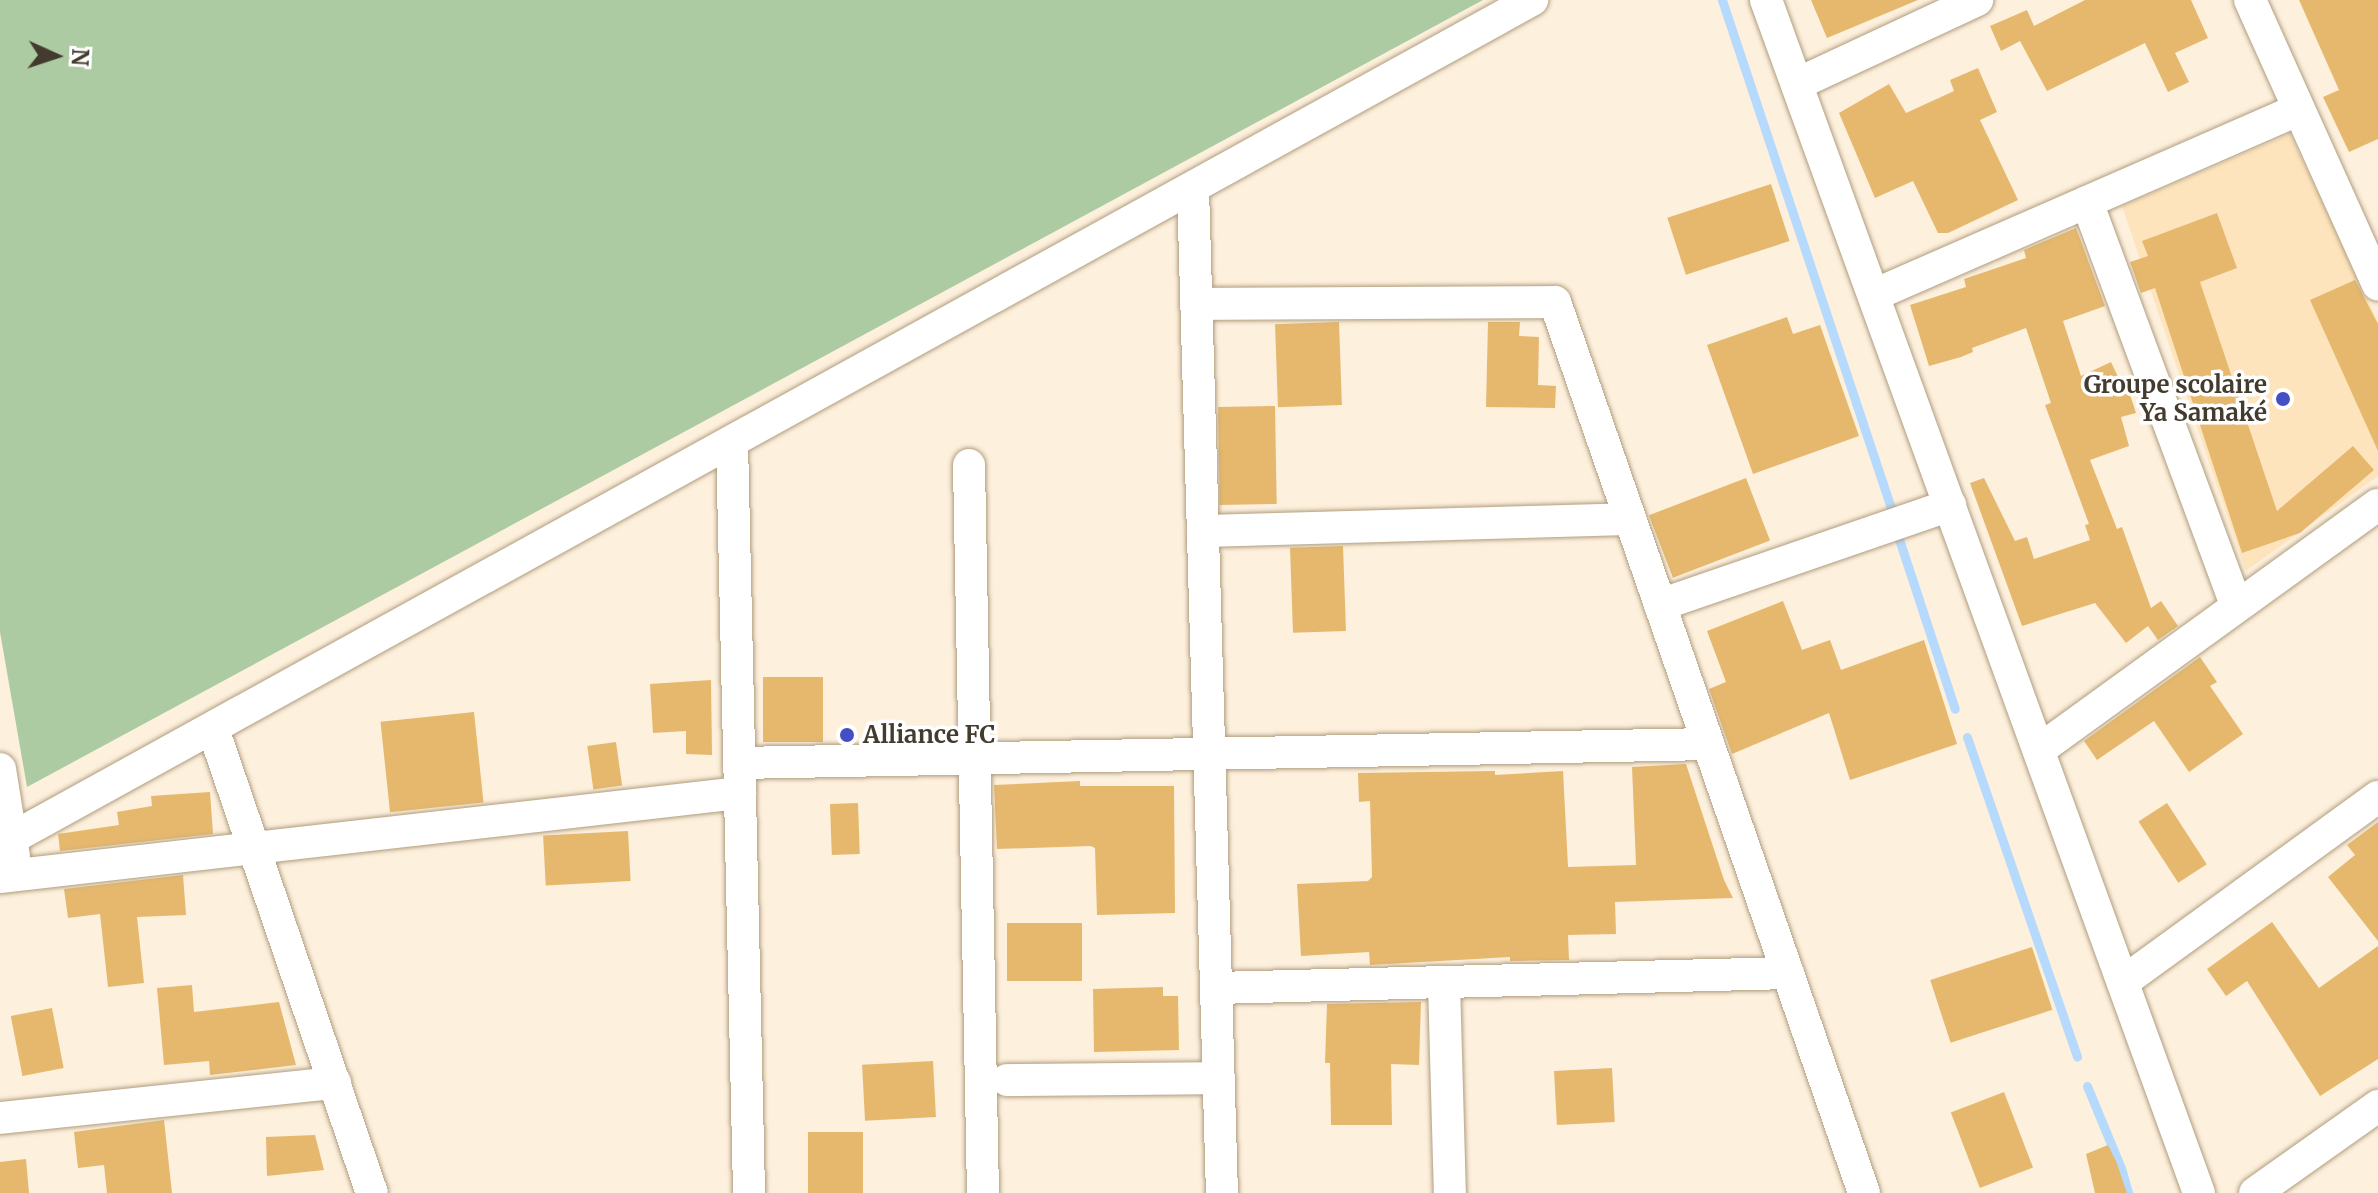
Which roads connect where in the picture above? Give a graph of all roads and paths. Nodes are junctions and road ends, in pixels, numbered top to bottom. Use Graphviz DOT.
graph roads {
  1 [pos="1532,0"];
  2 [pos="1766,0"];
  3 [pos="1977,0"];
  4 [pos="2250,0"];
  5 [pos="1797,84"];
  6 [pos="2298,110"];
  7 [pos="1193,188"];
  8 [pos="2087,202"];
  9 [pos="2378,285"];
  10 [pos="1874,295"];
  11 [pos="1196,304"];
  12 [pos="732,442"];
  13 [pos="969,465"];
  14 [pos="1950,505"];
  15 [pos="2378,505"];
  16 [pos="1630,519"];
  17 [pos="1203,531"];
  18 [pos="1660,605"];
  19 [pos="2236,605"];
  20 [pos="213,729"];
  21 [pos="1708,744"];
  22 [pos="2039,750"];
  23 [pos="1209,755"];
  24 [pos="974,759"];
  25 [pos="0,769"];
  26 [pos="739,778"];
  27 [pos="2378,797"];
  28 [pos="12,838"];
  29 [pos="253,847"];
  30 [pos="8,876"];
  31 [pos="1788,973"];
  32 [pos="2123,982"];
  33 [pos="1444,983"];
  34 [pos="1216,988"];
  35 [pos="1219,1078"];
  36 [pos="1007,1080"];
  37 [pos="335,1083"];
  38 [pos="2378,1106"];
  39 [pos="0,1118"];
  40 [pos="372,1193"];
  41 [pos="749,1193"];
  42 [pos="983,1193"];
  43 [pos="1222,1193"];
  44 [pos="1450,1193"];
  45 [pos="1864,1193"];
  46 [pos="2199,1193"];
  47 [pos="2255,1193"];
  1 -- 7 [label="street"];
  2 -- 5 [label="street"];
  3 -- 5 [label="street"];
  4 -- 6 [label="street"];
  5 -- 10 [label="street"];
  6 -- 8 [label="street"];
  6 -- 9 [label="street"];
  7 -- 11 [label="street"];
  7 -- 12 [label="street"];
  8 -- 10 [label="street"];
  8 -- 19 [label="street"];
  10 -- 14 [label="street"];
  11 -- 16 [label="street"];
  11 -- 17 [label="street"];
  12 -- 20 [label="street"];
  12 -- 26 [label="street"];
  13 -- 24 [label="street"];
  14 -- 18 [label="street"];
  14 -- 22 [label="street"];
  15 -- 19 [label="street"];
  16 -- 17 [label="street"];
  16 -- 18 [label="street"];
  17 -- 23 [label="street"];
  18 -- 21 [label="street"];
  19 -- 22 [label="street"];
  20 -- 28 [label="street"];
  20 -- 29 [label="street"];
  21 -- 23 [label="street"];
  21 -- 31 [label="street"];
  22 -- 32 [label="street"];
  23 -- 24 [label="street"];
  23 -- 34 [label="street"];
  24 -- 26 [label="street"];
  24 -- 42 [label="street"];
  25 -- 28 [label="street"];
  26 -- 29 [label="street"];
  26 -- 41 [label="street"];
  27 -- 32 [label="street"];
  28 -- 30 [label="street"];
  29 -- 30 [label="street"];
  29 -- 37 [label="street"];
  31 -- 33 [label="street"];
  31 -- 45 [label="street"];
  32 -- 46 [label="street"];
  33 -- 34 [label="street"];
  33 -- 44 [label="street"];
  34 -- 35 [label="street"];
  35 -- 36 [label="street"];
  35 -- 43 [label="street"];
  37 -- 39 [label="street"];
  37 -- 40 [label="street"];
  38 -- 47 [label="street"];
}
